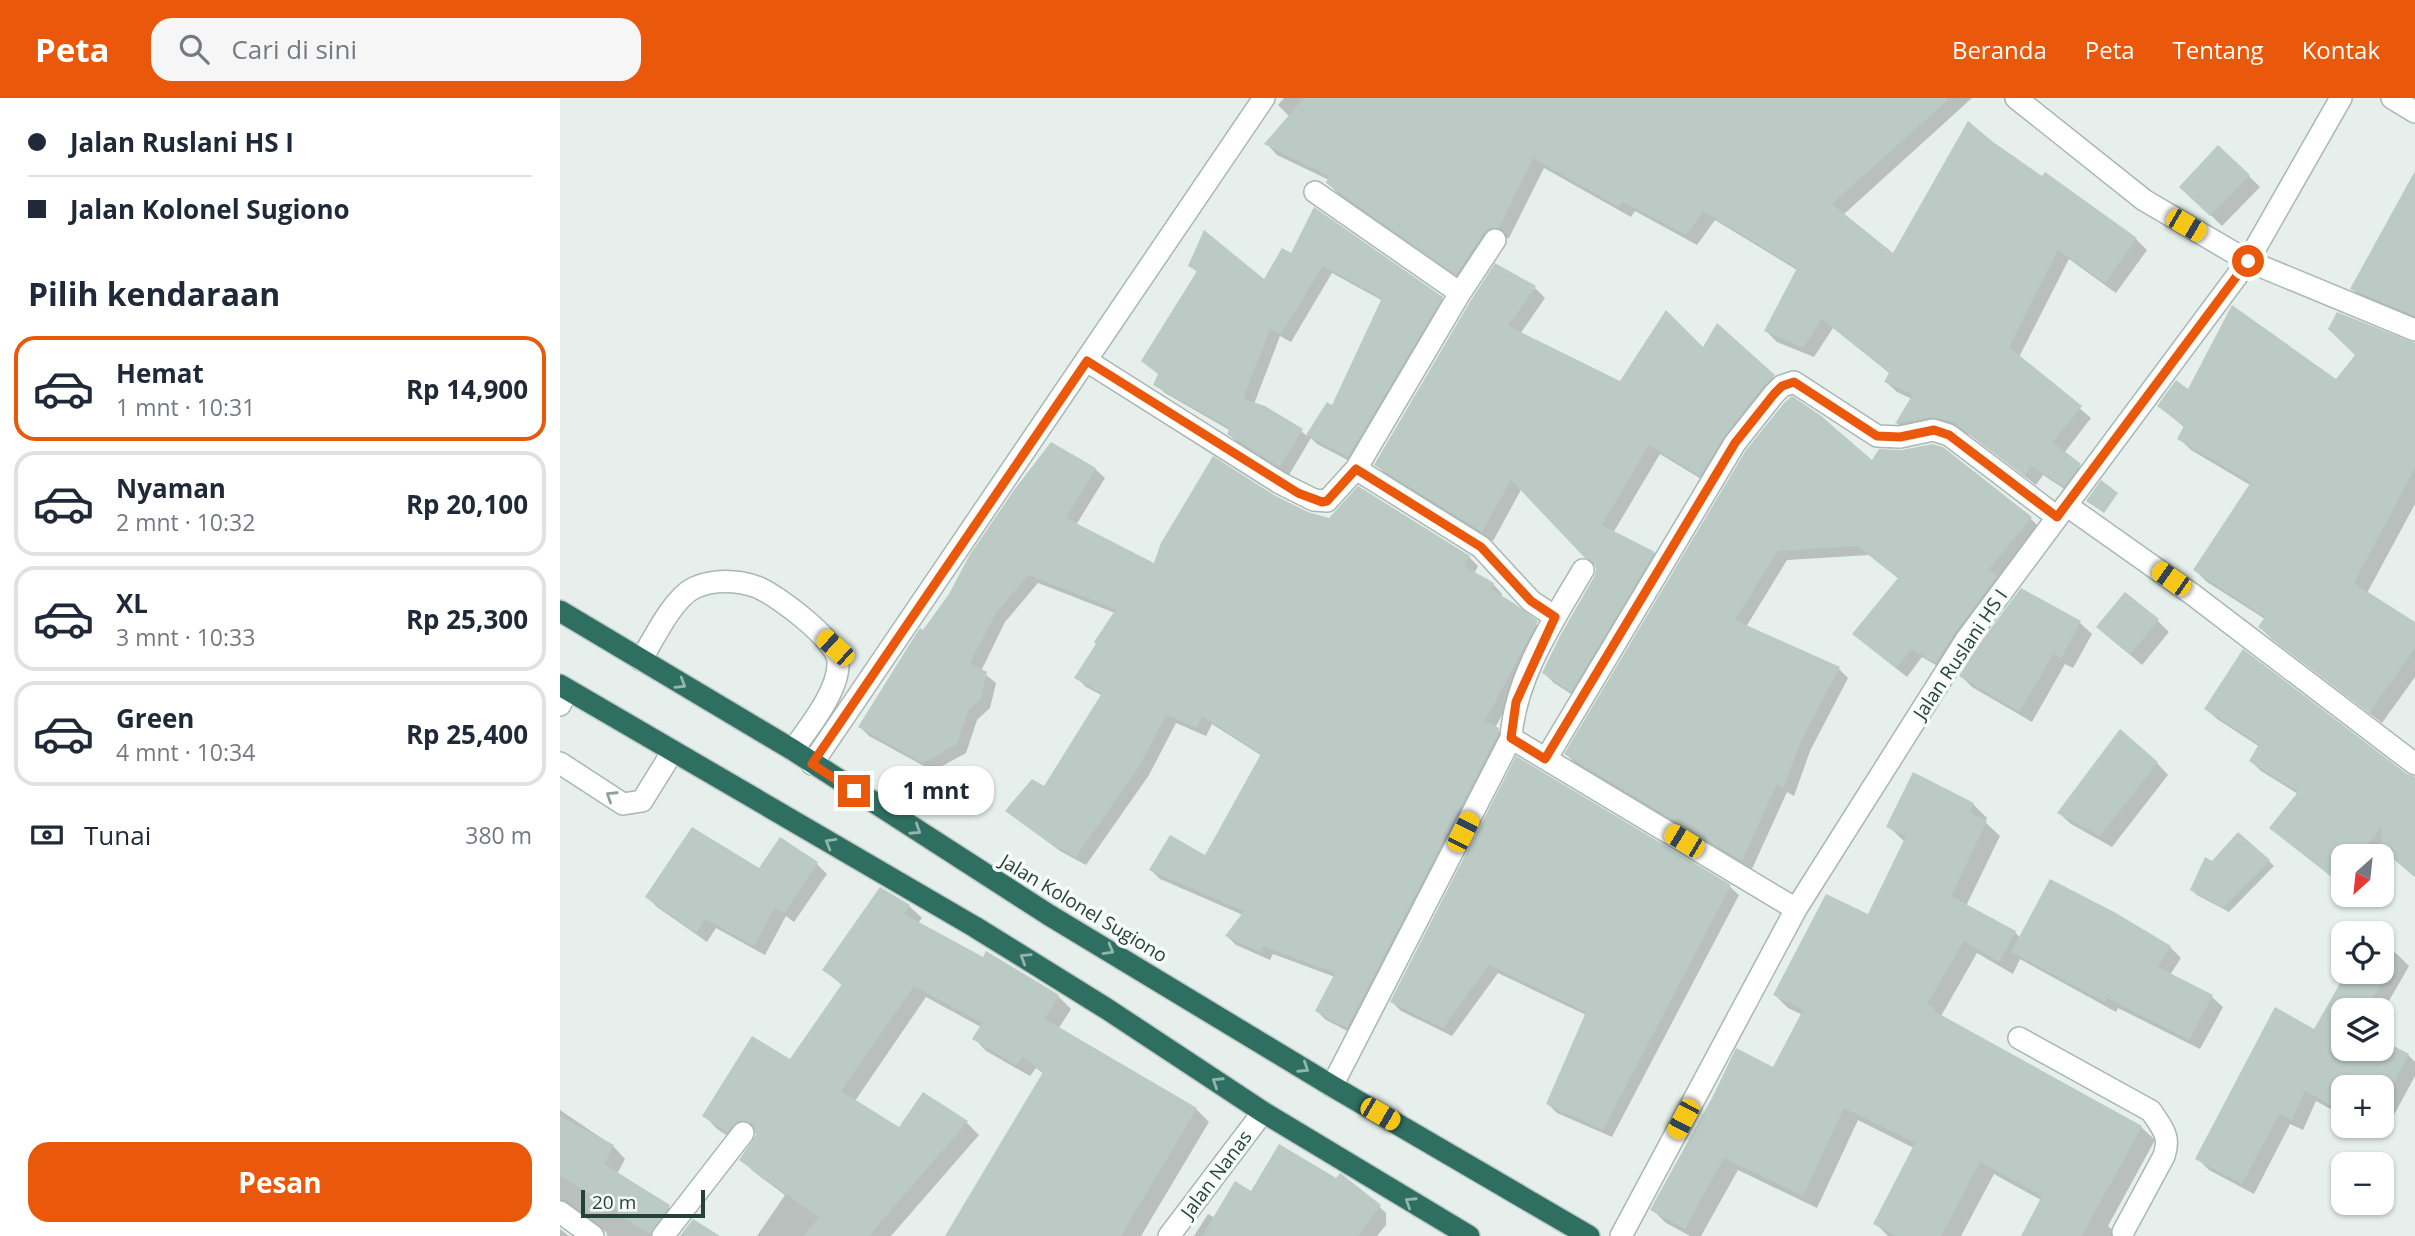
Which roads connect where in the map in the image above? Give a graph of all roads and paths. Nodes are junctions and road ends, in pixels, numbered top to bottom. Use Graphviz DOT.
graph roads {
  1 [pos="1264,98"];
  2 [pos="2392,98"];
  3 [pos="2024,100"];
  4 [pos="2337,100"];
  5 [pos="2415,112"];
  6 [pos="1315,192"];
  7 [pos="1495,240"];
  8 [pos="2248,261"];
  9 [pos="1460,293"];
  10 [pos="2415,330"];
  11 [pos="1087,361"];
  12 [pos="1356,469"];
  13 [pos="2061,511"];
  14 [pos="1583,570"];
  15 [pos="560,611"];
  16 [pos="1555,617"];
  17 [pos="641,660"];
  18 [pos="562,693"];
  19 [pos="1511,738"];
  20 [pos="793,750"];
  21 [pos="673,751"];
  22 [pos="1545,759"];
  23 [pos="560,763"];
  24 [pos="812,764"];
  25 [pos="2415,764"];
  26 [pos="1796,909"];
  27 [pos="2019,1038"];
  28 [pos="1332,1086"];
  29 [pos="1263,1112"];
  30 [pos="743,1133"];
  31 [pos="560,1212"];
  32 [pos="2123,1232"];
  33 [pos="593,1236"];
  34 [pos="663,1236"];
  35 [pos="1169,1236"];
  36 [pos="1469,1236"];
  37 [pos="1589,1236"];
  38 [pos="1620,1236"];
  1 -- 11 [label="street"];
  2 -- 5 [label="street"];
  3 -- 8 [label="street"];
  4 -- 8 [label="street, Jalan Ruslani HS I"];
  6 -- 9 [label="street"];
  7 -- 9 [label="street"];
  8 -- 10 [label="street"];
  8 -- 13 [label="street, Jalan Ruslani HS I"];
  9 -- 12 [label="street"];
  11 -- 12 [label="street"];
  11 -- 24 [label="street"];
  12 -- 16 [label="street"];
  13 -- 22 [label="street"];
  13 -- 25 [label="street"];
  13 -- 26 [label="street, Jalan Ruslani HS I"];
  14 -- 16 [label="street"];
  15 -- 17 [label="highway, Jalan Kolonel Sugiono"];
  16 -- 19 [label="street"];
  17 -- 20 [label="highway, Jalan Kolonel Sugiono, one-way"];
  17 -- 20 [label="street"];
  18 -- 21 [label="highway"];
  19 -- 22 [label="street"];
  19 -- 28 [label="street"];
  20 -- 24 [label="highway, Jalan Kolonel Sugiono"];
  21 -- 23 [label="street, one-way"];
  29 -- 21 [label="highway, one-way"];
  22 -- 26 [label="street"];
  24 -- 28 [label="highway, Jalan Kolonel Sugiono, one-way"];
  26 -- 38 [label="street, Jalan Ruslani HS I"];
  27 -- 32 [label="street"];
  28 -- 37 [label="highway, Jalan Kolonel Sugiono"];
  29 -- 35 [label="street, Jalan Nanas"];
  36 -- 29 [label="highway, one-way"];
  30 -- 34 [label="street"];
  31 -- 33 [label="street"];
}
